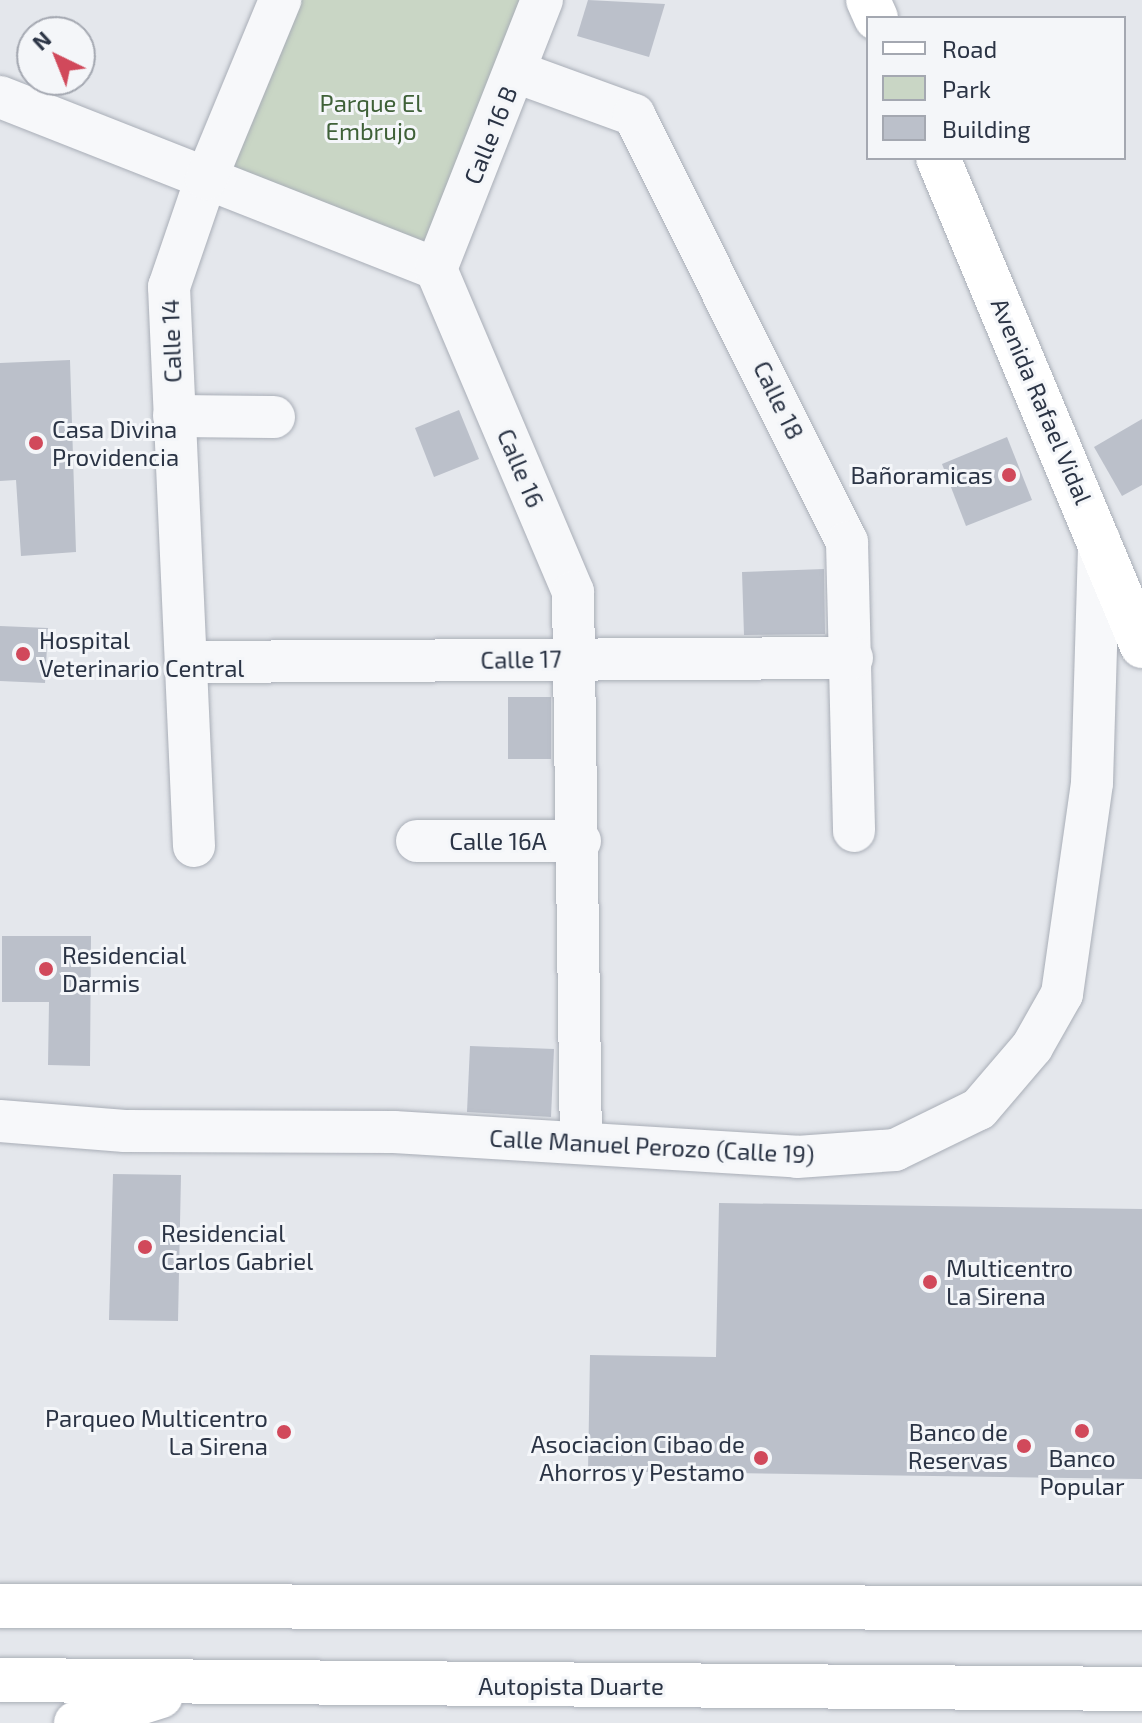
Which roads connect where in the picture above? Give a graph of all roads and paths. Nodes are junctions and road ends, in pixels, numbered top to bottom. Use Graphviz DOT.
graph roads {
  1 [pos="280,0"];
  2 [pos="542,0"];
  3 [pos="516,72"];
  4 [pos="0,97"];
  5 [pos="939,160"];
  6 [pos="206,179"];
  7 [pos="436,269"];
  8 [pos="174,416"];
  9 [pos="274,417"];
  10 [pos="1100,535"];
  11 [pos="1138,620"];
  12 [pos="574,658"];
  13 [pos="852,658"];
  14 [pos="190,662"];
  15 [pos="854,831"];
  16 [pos="417,841"];
  17 [pos="580,841"];
  18 [pos="194,846"];
  19 [pos="8,1123"];
  20 [pos="581,1142"];
  21 [pos="0,1606"];
  22 [pos="1142,1608"];
  23 [pos="0,1680"];
  24 [pos="200,1685"];
  25 [pos="1142,1689"];
  26 [pos="76,1723"];
  1 -- 6 [label="street, Calle 14"];
  2 -- 3 [label="street, Calle 16 B"];
  3 -- 7 [label="street, Calle 16 B"];
  3 -- 13 [label="street, Calle 18"];
  4 -- 6 [label="street"];
  5 -- 10 [label="main road, Avenida Rafael Vidal"];
  6 -- 7 [label="street"];
  6 -- 8 [label="street, Calle 14"];
  7 -- 12 [label="street, Calle 16"];
  8 -- 9 [label="street"];
  8 -- 14 [label="street, Calle 14"];
  10 -- 11 [label="main road, Avenida Rafael Vidal"];
  10 -- 20 [label="street, Calle Manuel Perozo (Calle 19)"];
  12 -- 13 [label="street, Calle 17"];
  12 -- 14 [label="street, Calle 17"];
  12 -- 17 [label="street, Calle 16"];
  13 -- 15 [label="street, Calle 18"];
  14 -- 18 [label="street, Calle 14"];
  16 -- 17 [label="street, Calle 16A"];
  17 -- 20 [label="street, Calle 16"];
  19 -- 20 [label="street, Calle Manuel Perozo (Calle 19)"];
  21 -- 22 [label="main road"];
  23 -- 24 [label="main road, Autopista Duarte"];
  24 -- 25 [label="main road, Autopista Duarte"];
  24 -- 26 [label="main road"];
}
